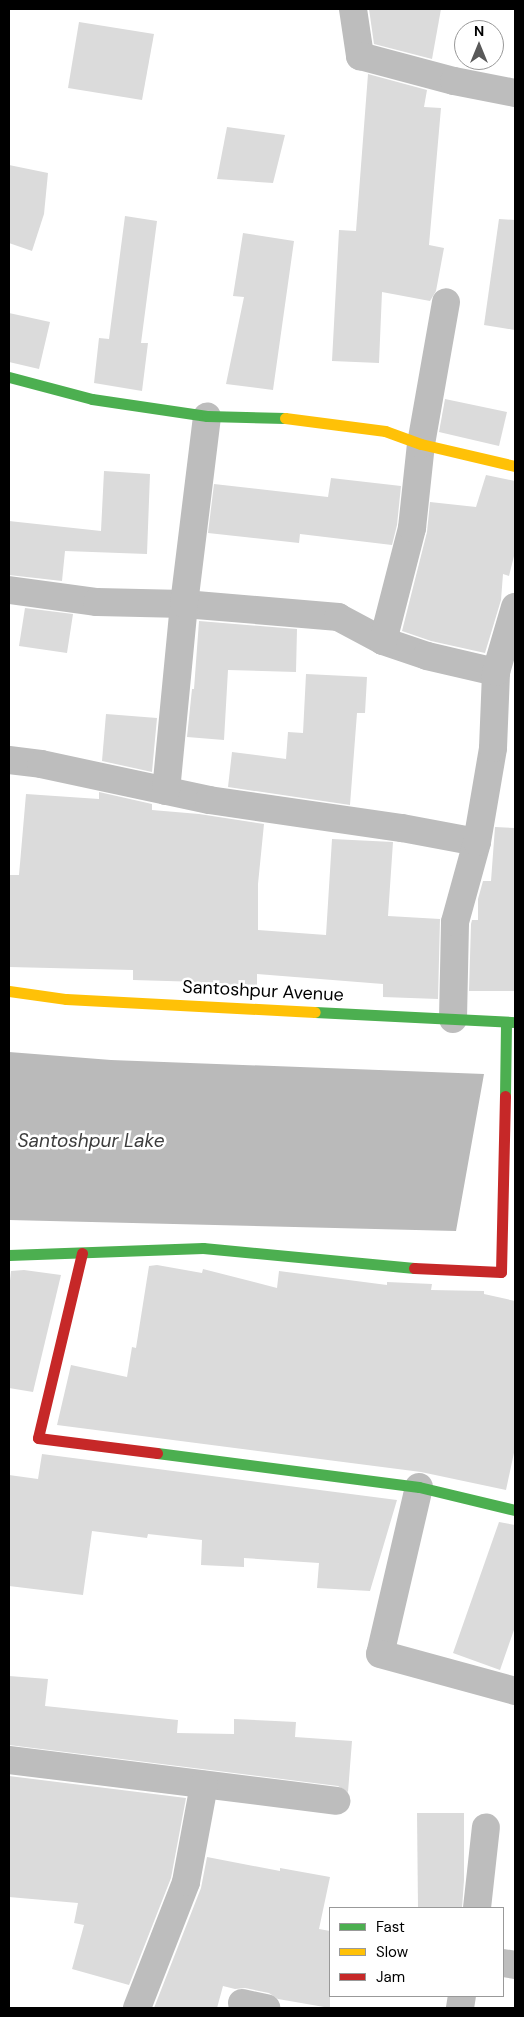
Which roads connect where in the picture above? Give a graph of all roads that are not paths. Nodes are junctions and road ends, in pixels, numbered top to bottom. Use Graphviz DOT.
graph roads {
  1 [pos="353,9"];
  2 [pos="515,93"];
  3 [pos="446,302"];
  4 [pos="9,377"];
  5 [pos="207,416"];
  6 [pos="421,444"];
  7 [pos="515,466"];
  8 [pos="9,590"];
  9 [pos="184,604"];
  10 [pos="515,607"];
  11 [pos="383,641"];
  12 [pos="496,672"];
  13 [pos="9,760"];
  14 [pos="166,791"];
  15 [pos="477,842"];
  16 [pos="9,991"];
  17 [pos="452,1019"];
  18 [pos="511,1022"];
  19 [pos="82,1253"];
  20 [pos="9,1255"];
  21 [pos="420,1487"];
  22 [pos="515,1510"];
  23 [pos="515,1690"];
  24 [pos="9,1760"];
  25 [pos="204,1785"];
  26 [pos="336,1801"];
  27 [pos="486,1827"];
  28 [pos="476,1907"];
  29 [pos="137,2008"];
  1 -- 2 [label="street"];
  3 -- 6 [label="street"];
  4 -- 5 [label="street"];
  5 -- 6 [label="street"];
  5 -- 9 [label="street"];
  6 -- 7 [label="street"];
  6 -- 11 [label="street"];
  8 -- 9 [label="street"];
  9 -- 11 [label="street"];
  9 -- 14 [label="street"];
  10 -- 12 [label="street"];
  11 -- 12 [label="street"];
  12 -- 15 [label="street"];
  13 -- 14 [label="street"];
  14 -- 15 [label="street"];
  15 -- 17 [label="street"];
  16 -- 17 [label="street, Santoshpur Avenue"];
  17 -- 18 [label="street, Santoshpur Avenue"];
  18 -- 19 [label="street"];
  19 -- 20 [label="street"];
  19 -- 21 [label="street"];
  21 -- 22 [label="street"];
  21 -- 23 [label="street"];
  24 -- 25 [label="street"];
  25 -- 26 [label="street"];
  25 -- 29 [label="street"];
  27 -- 28 [label="street"];
}
